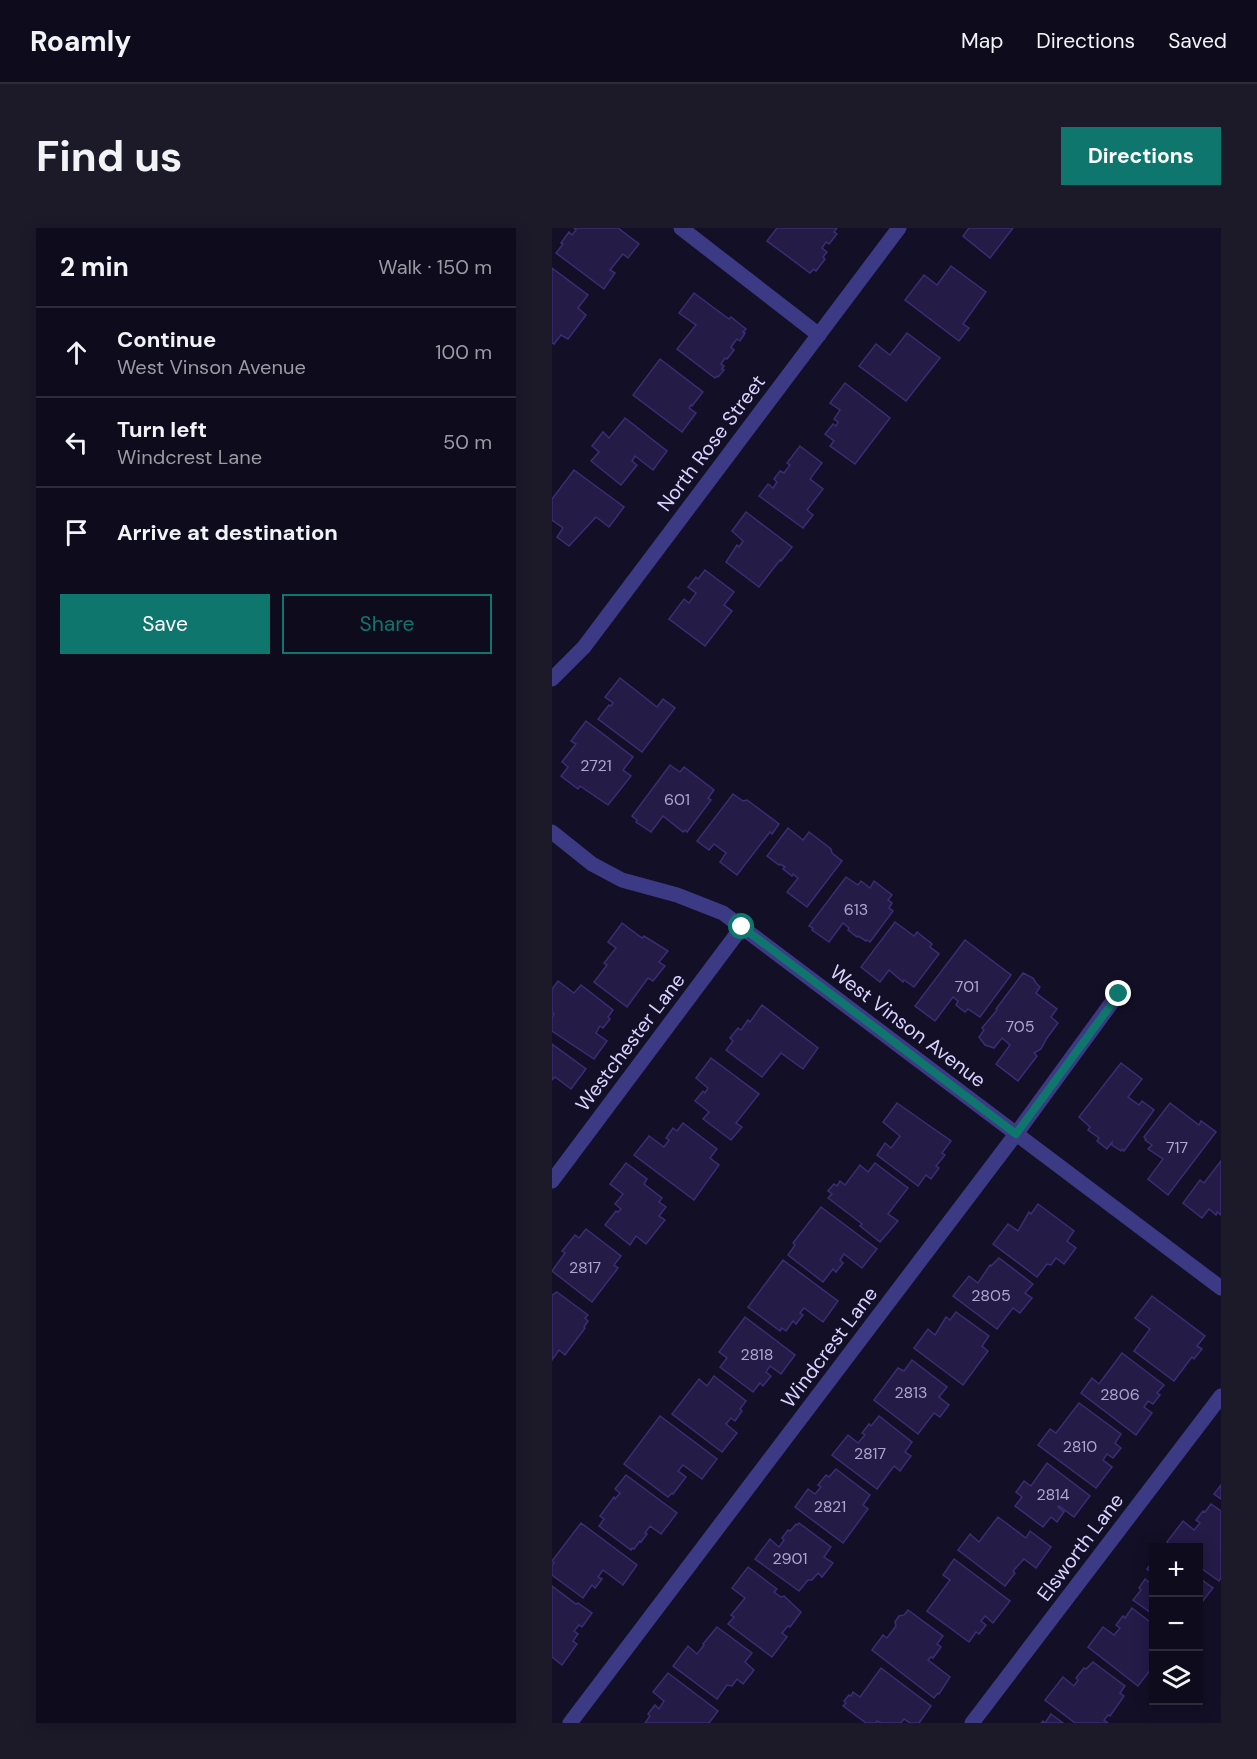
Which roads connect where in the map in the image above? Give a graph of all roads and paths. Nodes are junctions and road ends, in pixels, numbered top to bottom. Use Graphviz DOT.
graph roads {
  1 [pos="681,228"];
  2 [pos="899,228"];
  3 [pos="819,334"];
  4 [pos="552,679"];
  5 [pos="552,832"];
  6 [pos="742,927"];
  7 [pos="1119,994"];
  8 [pos="1016,1134"];
  9 [pos="552,1181"];
  10 [pos="1221,1288"];
  11 [pos="1221,1396"];
  12 [pos="570,1723"];
  13 [pos="972,1723"];
  1 -- 3 [label="street"];
  2 -- 3 [label="street, North Rose Street"];
  3 -- 4 [label="street, North Rose Street"];
  5 -- 6 [label="street, West Vinson Avenue"];
  6 -- 8 [label="street, West Vinson Avenue"];
  6 -- 9 [label="street, Westchester Lane"];
  7 -- 8 [label="street, Windcrest Lane"];
  8 -- 10 [label="street, West Vinson Avenue"];
  8 -- 12 [label="street, Windcrest Lane"];
  11 -- 13 [label="street, Elsworth Lane"];
}
